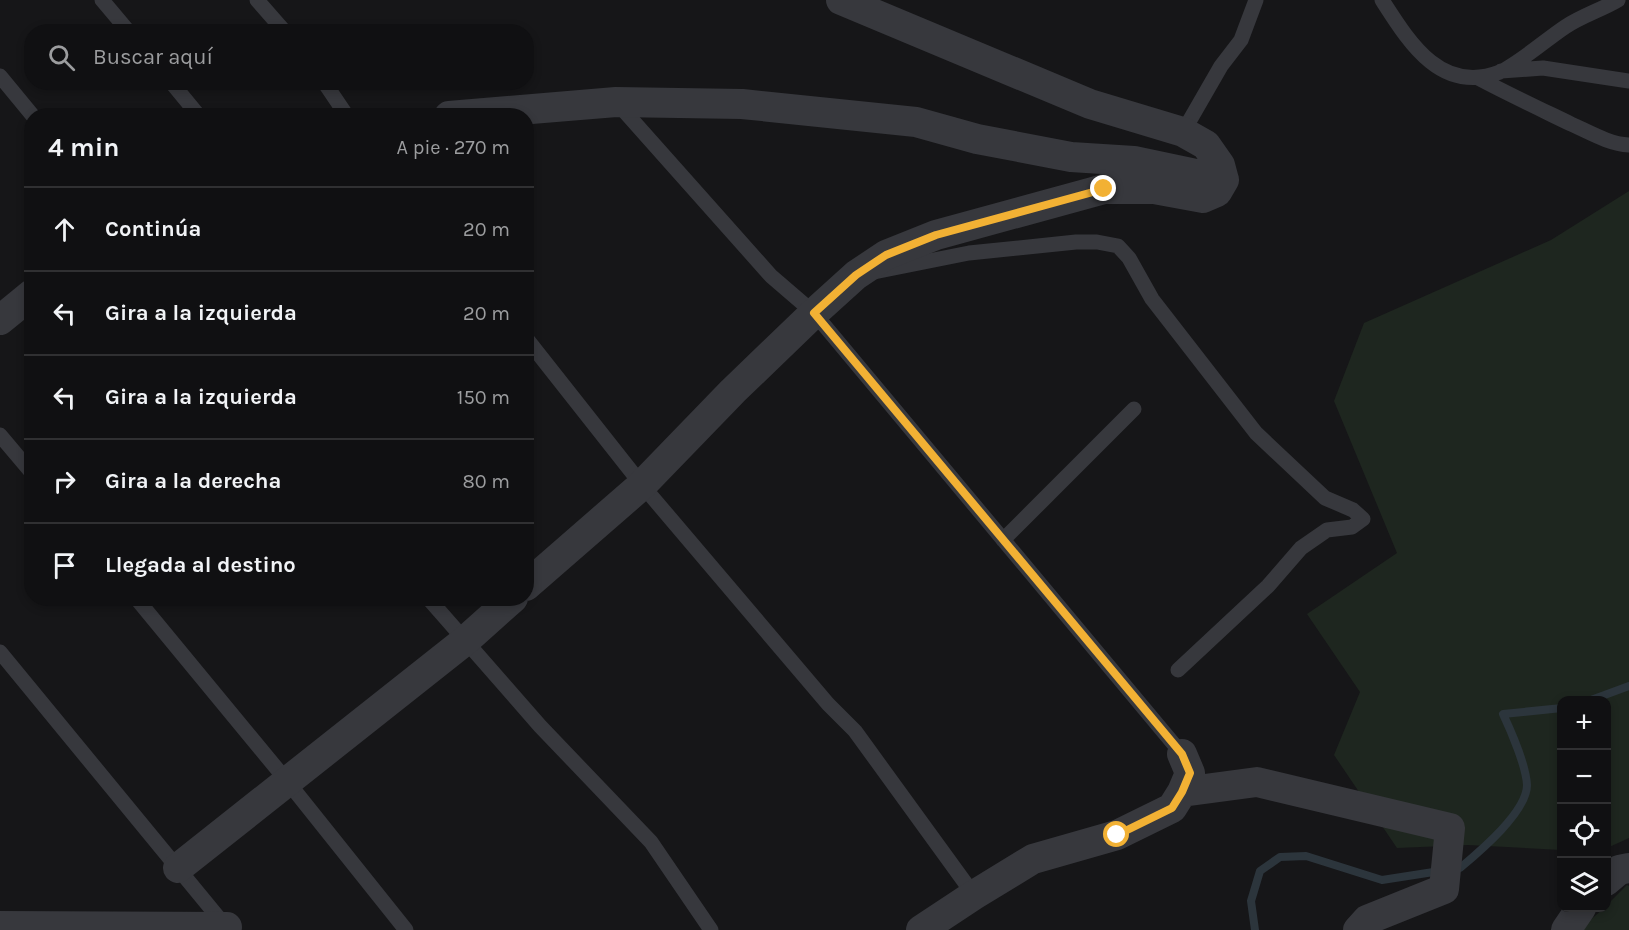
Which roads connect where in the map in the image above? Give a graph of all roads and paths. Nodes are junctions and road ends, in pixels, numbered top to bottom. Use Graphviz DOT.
graph roads {
  1 [pos="102,0"];
  2 [pos="257,0"];
  3 [pos="841,0"];
  4 [pos="1256,0"];
  5 [pos="1382,0"];
  6 [pos="1618,0"];
  7 [pos="122,24"];
  8 [pos="278,24"];
  9 [pos="1501,71"];
  10 [pos="0,76"];
  11 [pos="1478,78"];
  12 [pos="1629,81"];
  13 [pos="178,90"];
  14 [pos="329,90"];
  15 [pos="616,102"];
  16 [pos="26,108"];
  17 [pos="192,108"];
  18 [pos="342,108"];
  19 [pos="534,109"];
  20 [pos="1183,132"];
  21 [pos="1629,145"];
  22 [pos="1224,180"];
  23 [pos="856,275"];
  24 [pos="24,300"];
  25 [pos="814,313"];
  26 [pos="0,320"];
  27 [pos="534,348"];
  28 [pos="1134,409"];
  29 [pos="0,435"];
  30 [pos="24,464"];
  31 [pos="642,485"];
  32 [pos="1003,540"];
  33 [pos="534,579"];
  34 [pos="143,606"];
  35 [pos="435,606"];
  36 [pos="504,606"];
  37 [pos="466,640"];
  38 [pos="0,652"];
  39 [pos="1178,670"];
  40 [pos="1182,754"];
  41 [pos="287,781"];
  42 [pos="1182,792"];
  43 [pos="178,868"];
  44 [pos="1629,868"];
  45 [pos="1611,877"];
  46 [pos="974,895"];
  47 [pos="1578,912"];
  48 [pos="0,926"];
  49 [pos="228,929"];
  50 [pos="406,930"];
  51 [pos="711,930"];
  52 [pos="921,930"];
  53 [pos="1358,930"];
  54 [pos="1566,930"];
  1 -- 7 [label="lane"];
  2 -- 8 [label="lane"];
  3 -- 20 [label="street"];
  4 -- 20 [label="lane"];
  5 -- 11 [label="lane"];
  6 -- 9 [label="lane"];
  9 -- 11 [label="lane"];
  9 -- 12 [label="lane"];
  10 -- 16 [label="lane"];
  11 -- 21 [label="lane"];
  13 -- 17 [label="lane"];
  14 -- 18 [label="lane"];
  15 -- 19 [label="street"];
  15 -- 22 [label="street"];
  15 -- 25 [label="lane"];
  20 -- 22 [label="street"];
  22 -- 23 [label="street"];
  23 -- 25 [label="street"];
  23 -- 39 [label="lane"];
  24 -- 26 [label="street"];
  25 -- 31 [label="street"];
  25 -- 32 [label="lane"];
  27 -- 31 [label="lane"];
  28 -- 32 [label="lane"];
  29 -- 30 [label="lane"];
  31 -- 33 [label="street"];
  31 -- 46 [label="lane"];
  32 -- 40 [label="lane"];
  34 -- 41 [label="lane"];
  35 -- 37 [label="lane"];
  36 -- 37 [label="street"];
  37 -- 41 [label="street"];
  37 -- 51 [label="lane"];
  38 -- 43 [label="lane"];
  40 -- 42 [label="street"];
  41 -- 43 [label="street"];
  41 -- 50 [label="lane"];
  42 -- 46 [label="street"];
  42 -- 53 [label="street"];
  43 -- 49 [label="lane"];
  44 -- 45 [label="street"];
  46 -- 52 [label="street"];
  47 -- 54 [label="street"];
  48 -- 49 [label="street"];
}
